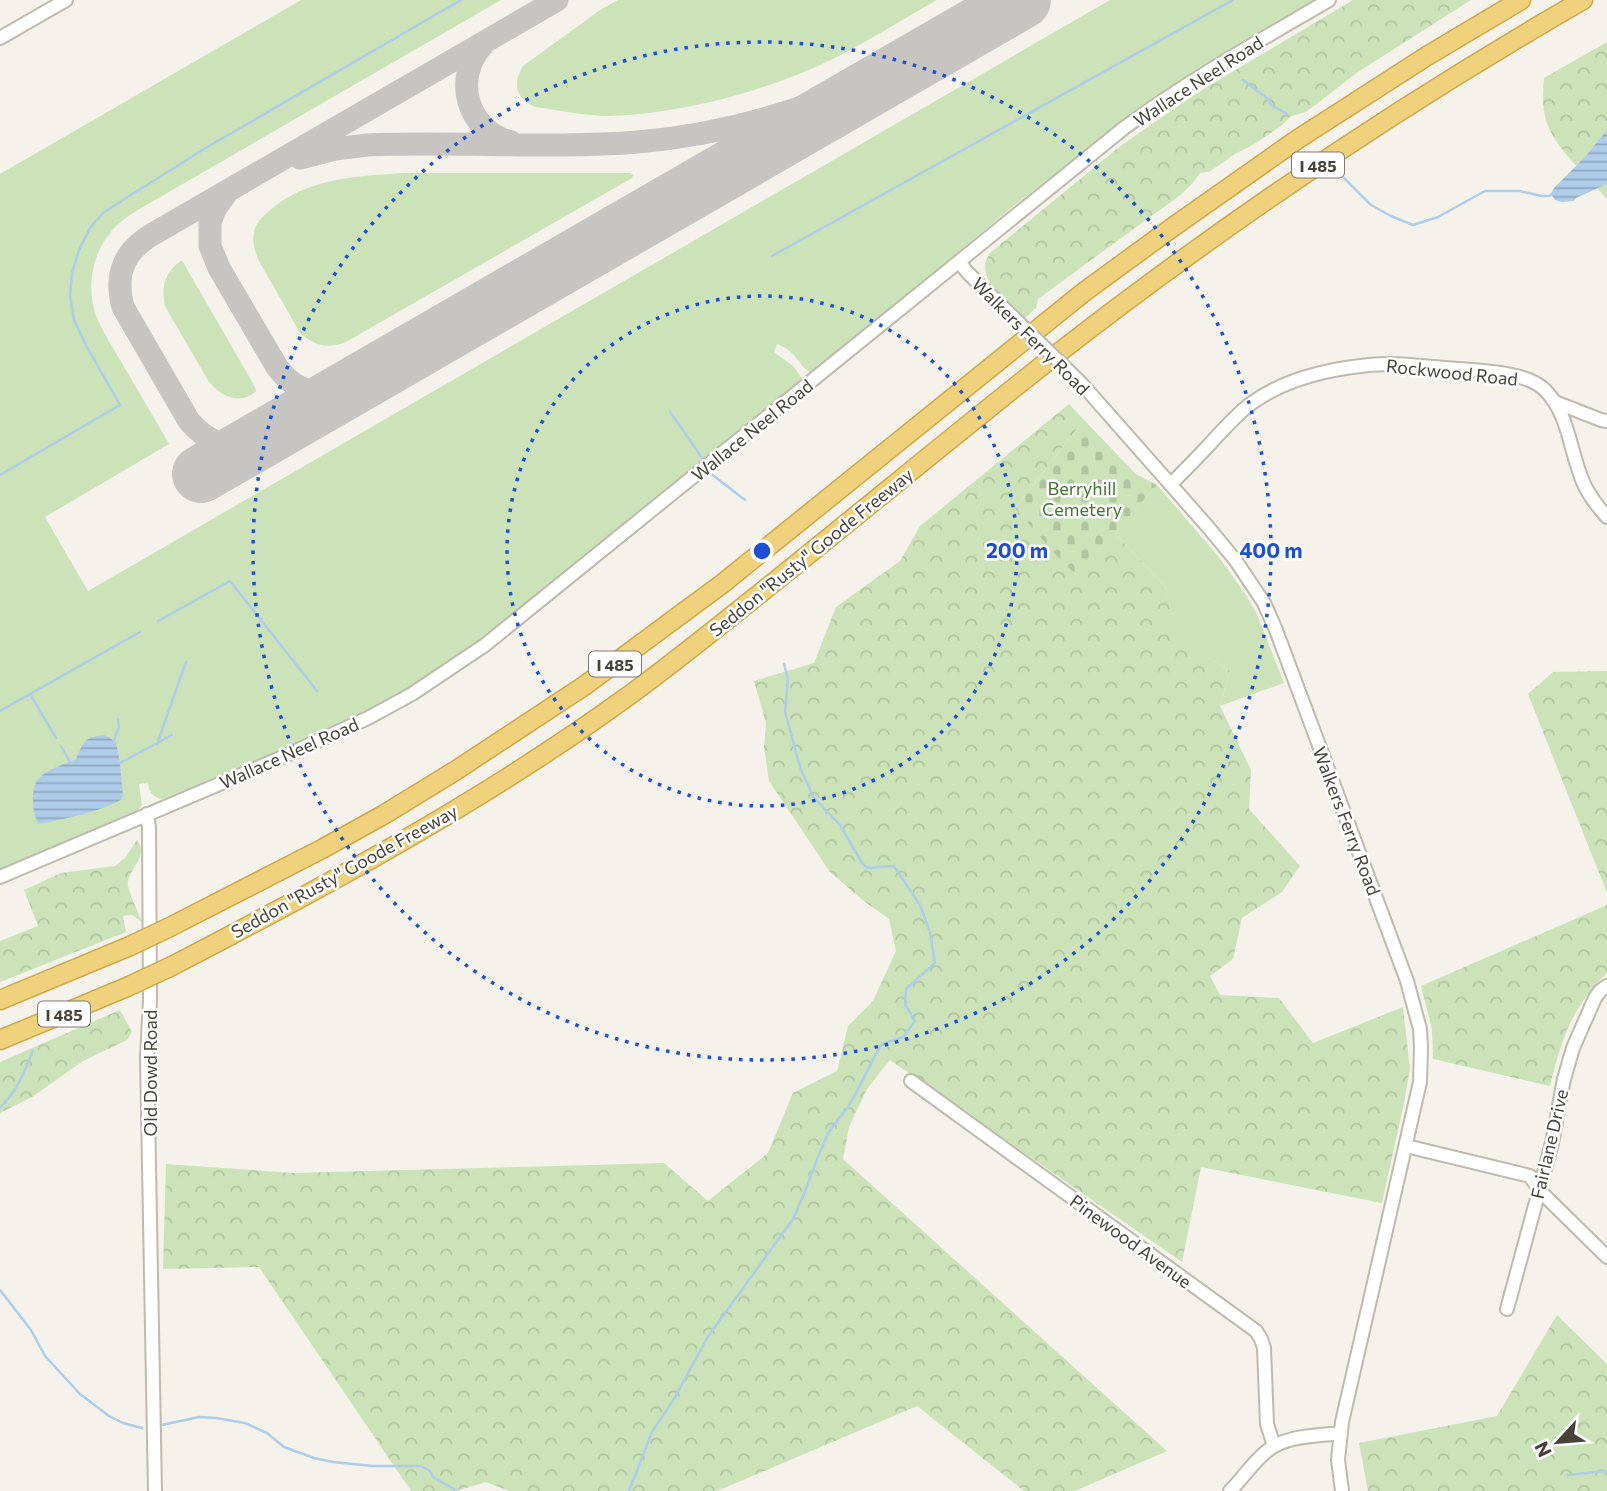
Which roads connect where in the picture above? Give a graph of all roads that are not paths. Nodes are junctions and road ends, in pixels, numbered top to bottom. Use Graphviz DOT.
graph roads {
  1 [pos="66,0"];
  2 [pos="1329,0"];
  3 [pos="1521,0"];
  4 [pos="1583,0"];
  5 [pos="0,38"];
  6 [pos="959,262"];
  7 [pos="1555,402"];
  8 [pos="1607,421"];
  9 [pos="1171,484"];
  10 [pos="1607,517"];
  11 [pos="147,814"];
  12 [pos="0,877"];
  13 [pos="1607,986"];
  14 [pos="0,1000"];
  15 [pos="0,1040"];
  16 [pos="911,1081"];
  17 [pos="1406,1146"];
  18 [pos="1538,1188"];
  19 [pos="1607,1256"];
  20 [pos="1507,1309"];
  21 [pos="1340,1433"];
  22 [pos="1274,1446"];
  23 [pos="155,1491"];
  24 [pos="1230,1491"];
  25 [pos="1342,1491"];
  1 -- 5 [label="street"];
  2 -- 6 [label="street, Wallace Neel Road"];
  3 -- 14 [label="highway, Seddon \"Rusty\" Goode Freeway / I 485, bridge"];
  4 -- 15 [label="highway, Seddon \"Rusty\" Goode Freeway / I 485, bridge"];
  6 -- 9 [label="street, Walkers Ferry Road, bridge"];
  6 -- 11 [label="street, Wallace Neel Road"];
  7 -- 8 [label="street"];
  7 -- 9 [label="street, Rockwood Road"];
  7 -- 10 [label="street, Rockwood Road"];
  9 -- 17 [label="street, Walkers Ferry Road"];
  11 -- 12 [label="street"];
  11 -- 23 [label="street, Old Dowd Road"];
  13 -- 18 [label="street, Fairlane Drive"];
  16 -- 22 [label="street, Pinewood Avenue"];
  17 -- 18 [label="street"];
  17 -- 21 [label="street, Walkers Ferry Road"];
  18 -- 19 [label="street"];
  18 -- 20 [label="street, Fairlane Drive"];
  21 -- 22 [label="street"];
  21 -- 25 [label="street, Walkers Ferry Road"];
  22 -- 24 [label="street"];
}
